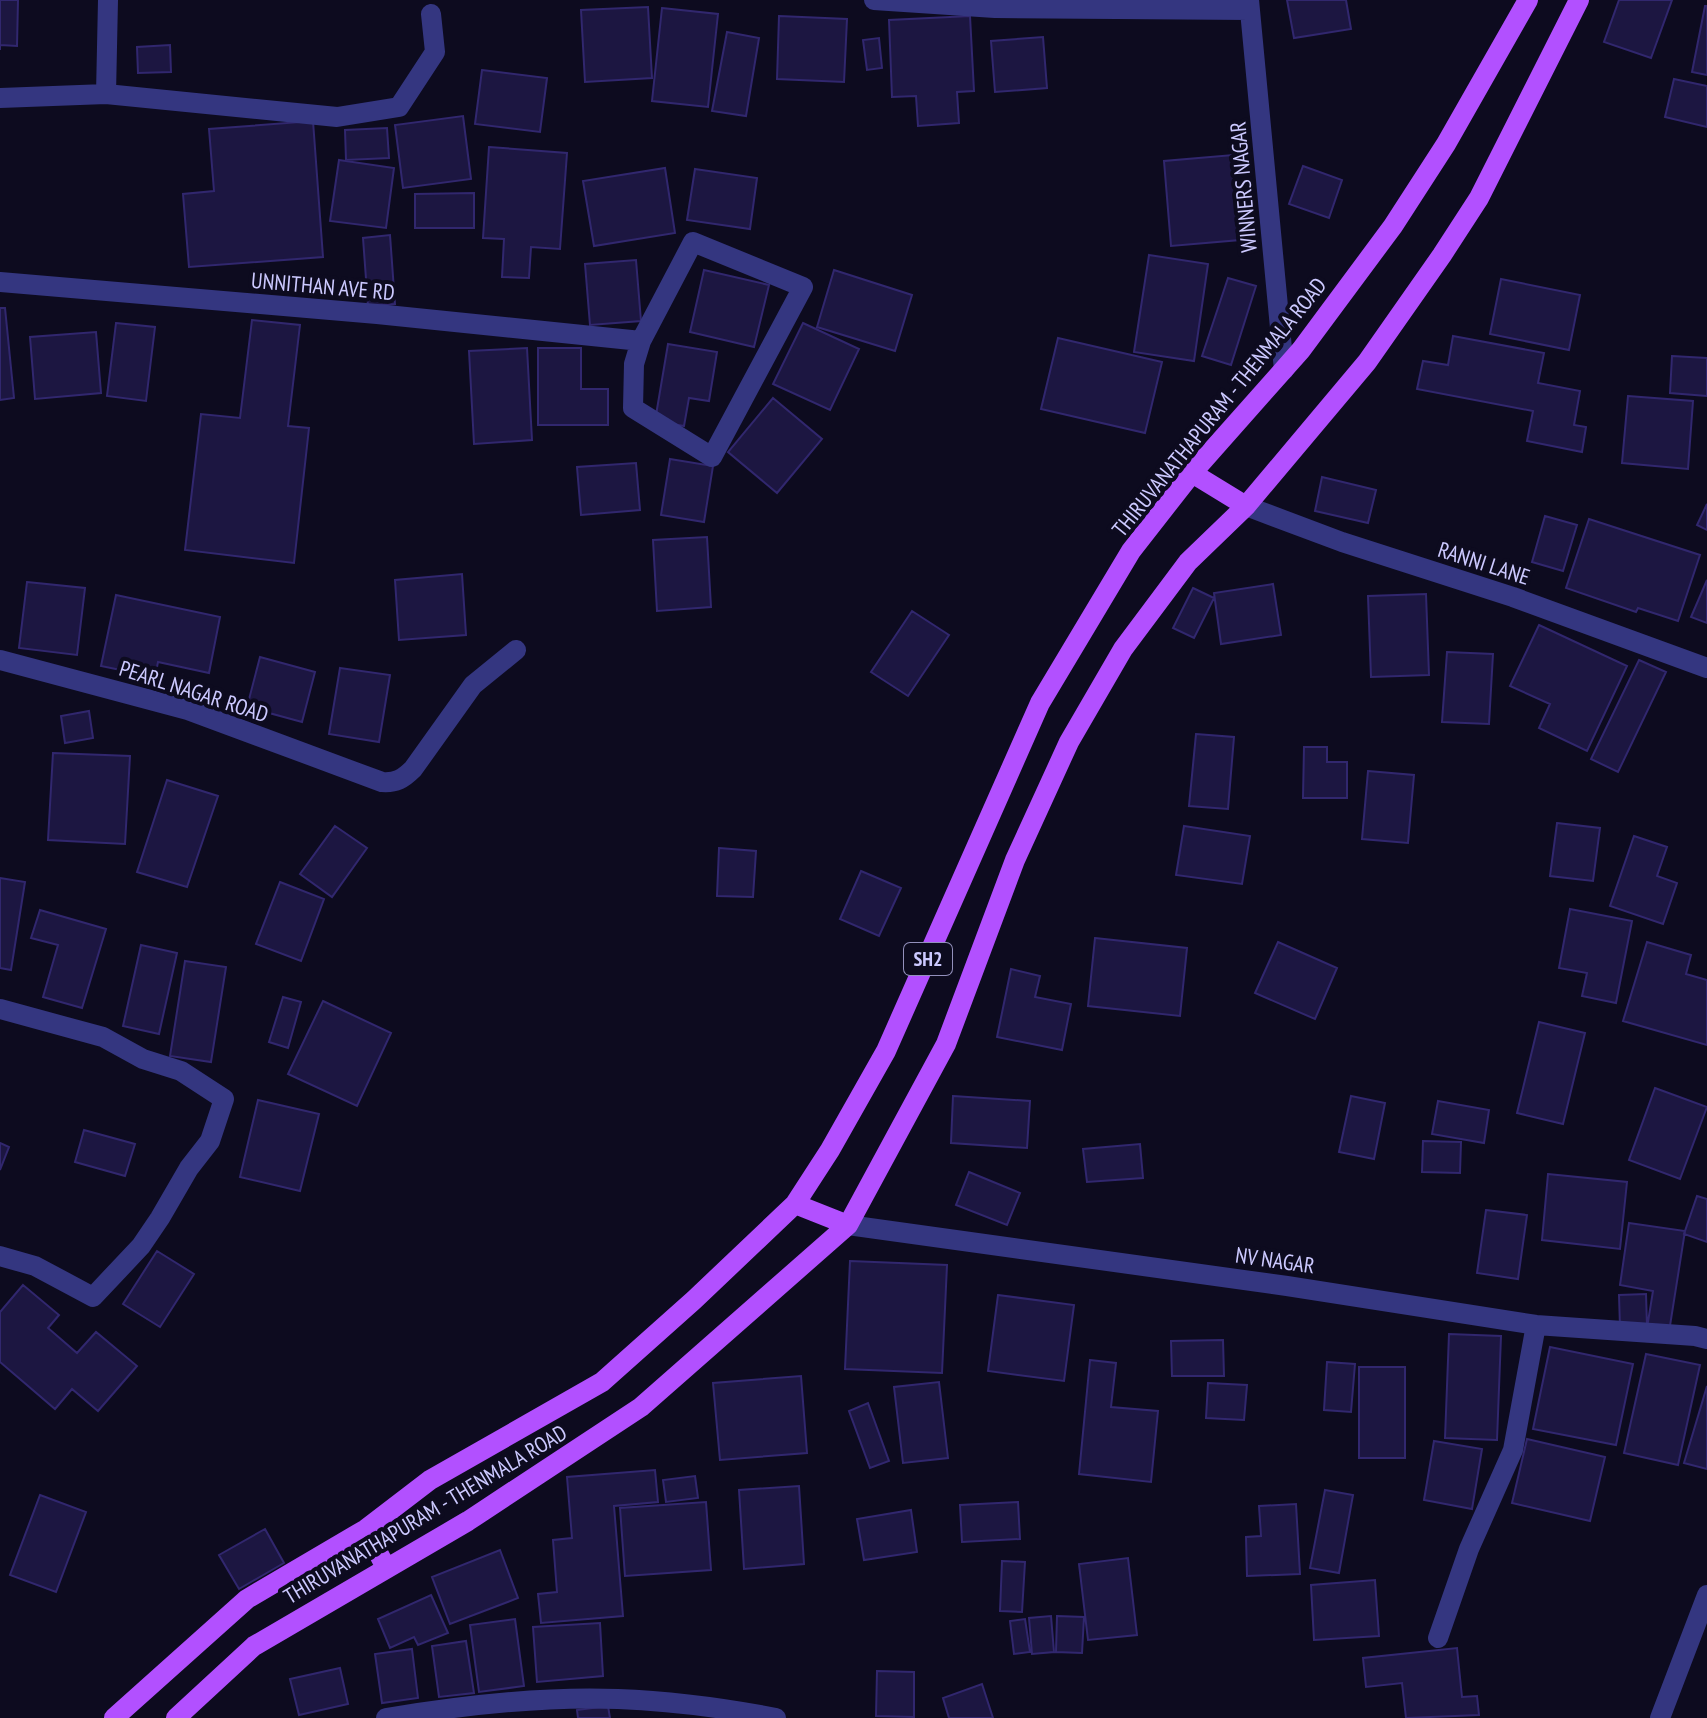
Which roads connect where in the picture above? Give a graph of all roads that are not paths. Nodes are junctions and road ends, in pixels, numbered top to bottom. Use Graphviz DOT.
graph roads {
  1 [pos="108,0"];
  2 [pos="874,0"];
  3 [pos="1528,0"];
  4 [pos="1579,0"];
  5 [pos="1250,5"];
  6 [pos="431,14"];
  7 [pos="106,94"];
  8 [pos="0,98"];
  9 [pos="0,282"];
  10 [pos="641,341"];
  11 [pos="1284,370"];
  12 [pos="1192,473"];
  13 [pos="1246,506"];
  14 [pos="516,650"];
  15 [pos="0,660"];
  16 [pos="1704,660"];
  17 [pos="0,1009"];
  18 [pos="795,1204"];
  19 [pos="848,1225"];
  20 [pos="0,1256"];
  21 [pos="1536,1325"];
  22 [pos="1701,1338"];
  23 [pos="366,1529"];
  24 [pos="386,1568"];
  25 [pos="1707,1595"];
  26 [pos="1438,1638"];
  27 [pos="122,1715"];
  28 [pos="176,1718"];
  29 [pos="386,1718"];
  30 [pos="776,1718"];
  31 [pos="1660,1718"];
  1 -- 7 [label="street"];
  2 -- 5 [label="street"];
  3 -- 11 [label="main road, THIRUVANATHAPURAM - THENMALA ROAD / SH2"];
  4 -- 13 [label="main road, THIRUVANATHAPURAM - THENMALA ROAD"];
  5 -- 11 [label="street, WINNERS NAGAR"];
  6 -- 7 [label="street"];
  7 -- 8 [label="street"];
  9 -- 10 [label="street, UNNITHAN AVE RD"];
  10 -- 10 [label="street"];
  11 -- 12 [label="main road, THIRUVANATHAPURAM - THENMALA ROAD / SH2"];
  12 -- 13 [label="main road"];
  12 -- 18 [label="main road, THIRUVANATHAPURAM - THENMALA ROAD / SH2"];
  13 -- 16 [label="street, RANNI LANE"];
  13 -- 19 [label="main road, THIRUVANATHAPURAM - THENMALA ROAD"];
  14 -- 15 [label="street, PEARL NAGAR ROAD"];
  17 -- 20 [label="street"];
  18 -- 19 [label="main road"];
  18 -- 23 [label="main road, THIRUVANATHAPURAM - THENMALA ROAD / SH2"];
  19 -- 21 [label="street, NV NAGAR"];
  19 -- 24 [label="main road, THIRUVANATHAPURAM - THENMALA ROAD"];
  21 -- 22 [label="street, NV NAGAR"];
  21 -- 26 [label="street"];
  23 -- 24 [label="main road"];
  23 -- 27 [label="main road, THIRUVANATHAPURAM - THENMALA ROAD / SH2"];
  24 -- 28 [label="main road, THIRUVANATHAPURAM - THENMALA ROAD"];
  25 -- 31 [label="street"];
  29 -- 30 [label="street"];
}
